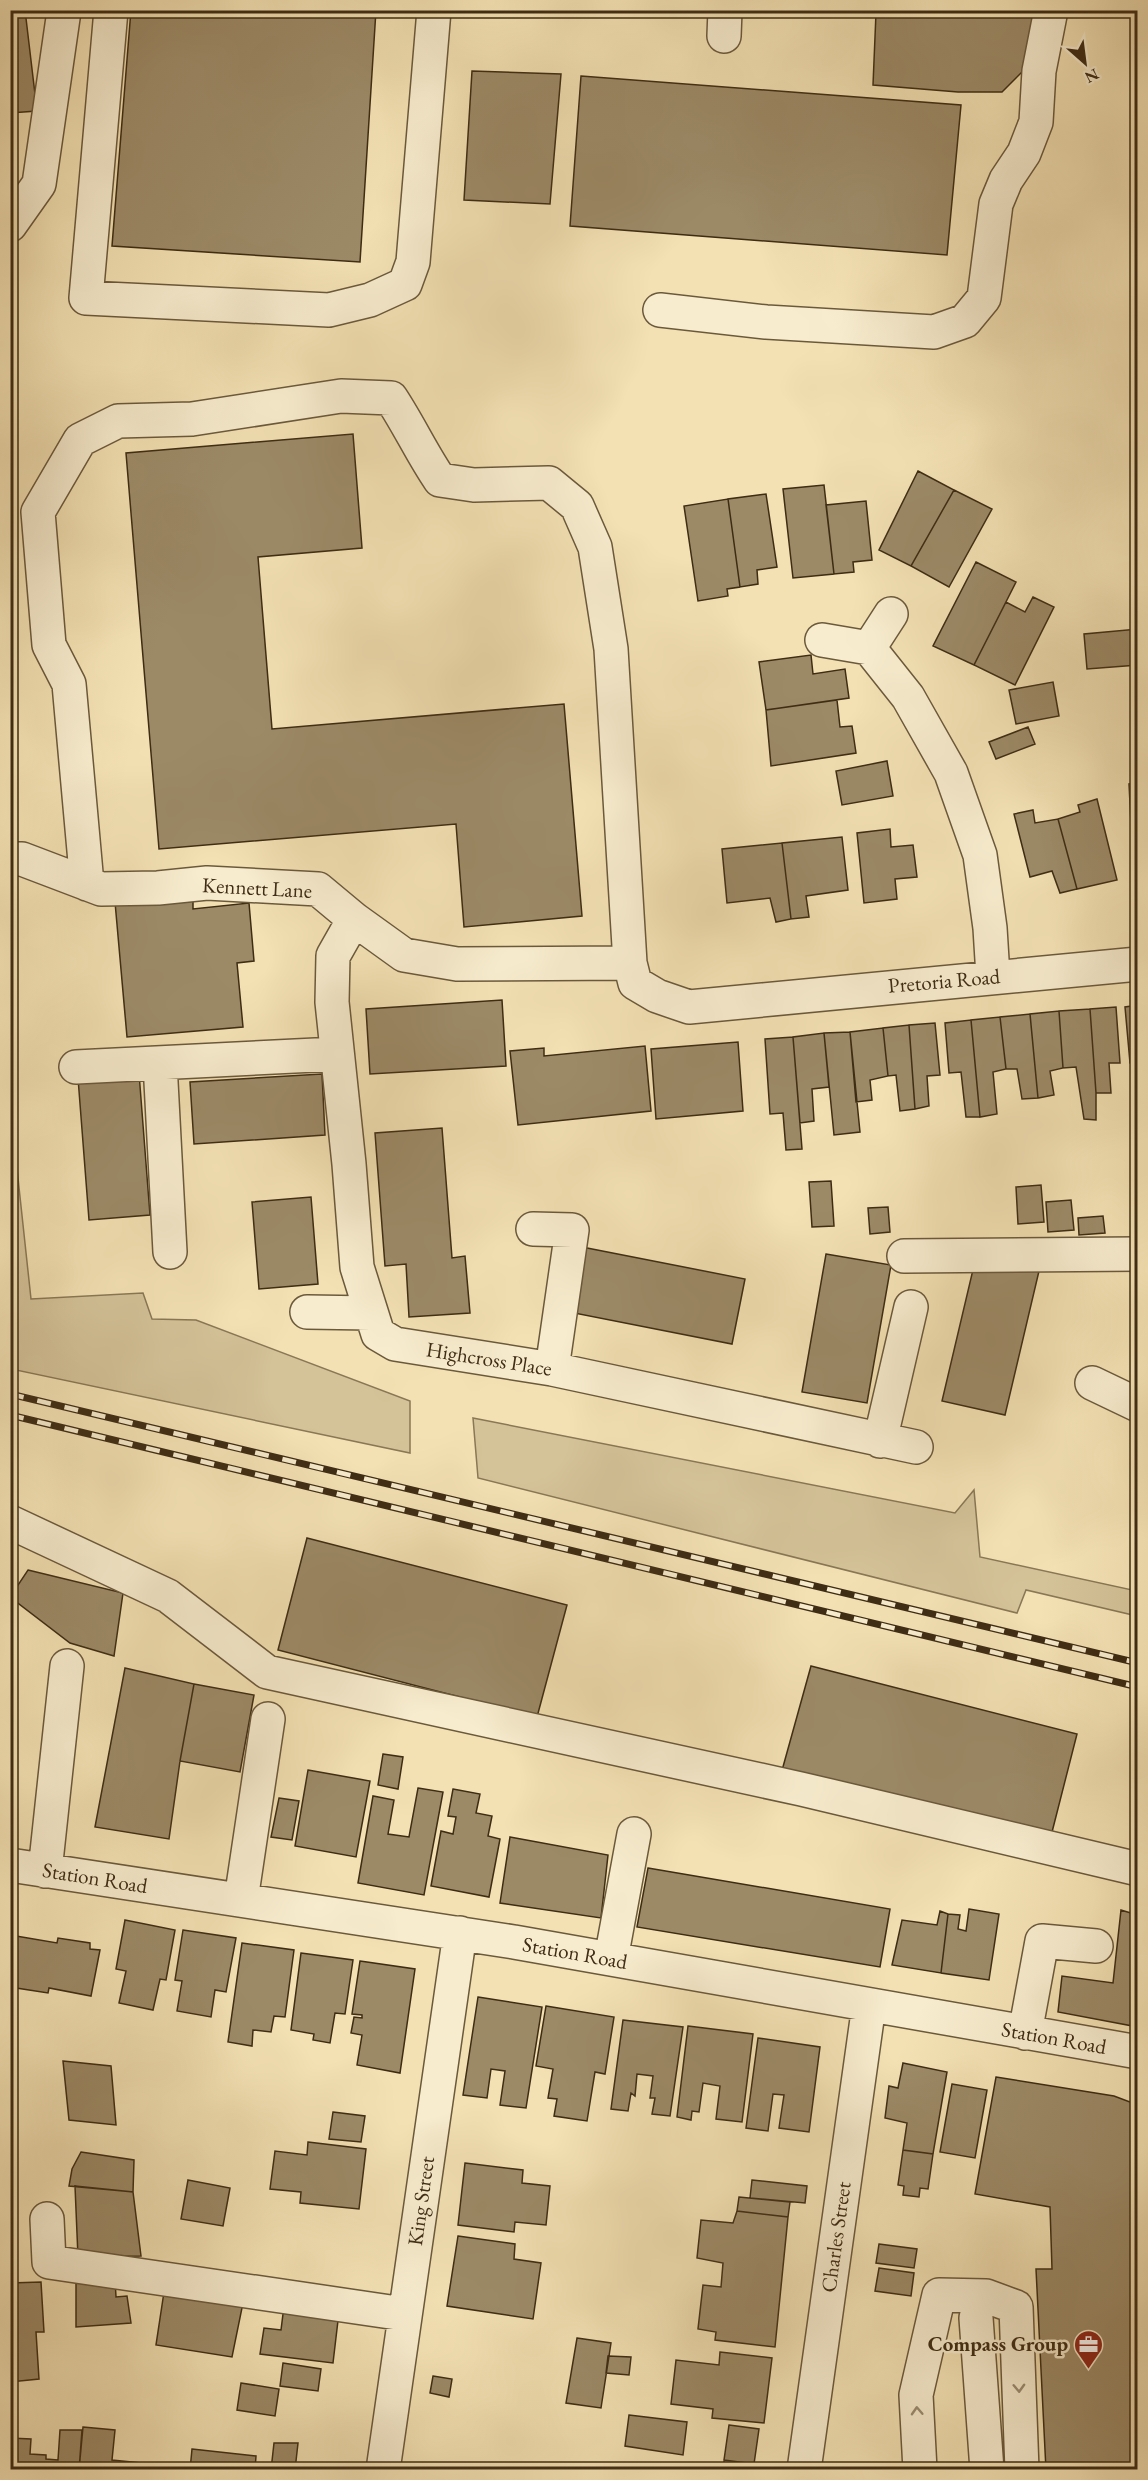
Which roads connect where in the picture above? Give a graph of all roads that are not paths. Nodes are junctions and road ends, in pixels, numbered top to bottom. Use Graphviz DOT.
graph roads {
  1 [pos="111,10"];
  2 [pos="434,10"];
  3 [pos="1051,10"];
  4 [pos="64,11"];
  5 [pos="10,225"];
  6 [pos="660,310"];
  7 [pos="891,614"];
  8 [pos="822,640"];
  9 [pos="869,648"];
  10 [pos="10,859"];
  11 [pos="87,884"];
  12 [pos="354,919"];
  13 [pos="630,963"];
  14 [pos="1137,964"];
  15 [pos="993,976"];
  16 [pos="336,1054"];
  17 [pos="160,1063"];
  18 [pos="76,1067"];
  19 [pos="533,1229"];
  20 [pos="170,1252"];
  21 [pos="1137,1254"];
  22 [pos="904,1256"];
  23 [pos="911,1307"];
  24 [pos="307,1312"];
  25 [pos="371,1313"];
  26 [pos="552,1369"];
  27 [pos="1092,1383"];
  28 [pos="1137,1405"];
  29 [pos="880,1441"];
  30 [pos="916,1447"];
  31 [pos="10,1522"];
  32 [pos="67,1666"];
  33 [pos="268,1719"];
  34 [pos="634,1834"];
  35 [pos="10,1865"];
  36 [pos="1137,1869"];
  37 [pos="45,1871"];
  38 [pos="241,1900"];
  39 [pos="460,1933"];
  40 [pos="1095,1946"];
  41 [pos="611,1959"];
  42 [pos="869,2005"];
  43 [pos="1025,2033"];
  44 [pos="1137,2052"];
  45 [pos="46,2219"];
  46 [pos="404,2314"];
  47 [pos="976,2318"];
  48 [pos="383,2469"];
  49 [pos="804,2469"];
  50 [pos="920,2469"];
  51 [pos="987,2469"];
  52 [pos="1022,2469"];
  1 -- 2 [label="street"];
  3 -- 6 [label="street"];
  4 -- 5 [label="street"];
  7 -- 9 [label="street"];
  8 -- 9 [label="street"];
  9 -- 15 [label="street"];
  10 -- 11 [label="street, Kennett Lane"];
  11 -- 12 [label="street, Kennett Lane"];
  11 -- 13 [label="street"];
  12 -- 13 [label="street, Kennett Lane"];
  12 -- 16 [label="street, Highcross Place"];
  13 -- 15 [label="street, Pretoria Road"];
  14 -- 15 [label="street, Pretoria Road"];
  16 -- 17 [label="street"];
  16 -- 25 [label="street, Highcross Place"];
  17 -- 18 [label="street"];
  17 -- 20 [label="street"];
  19 -- 26 [label="street"];
  21 -- 22 [label="street"];
  23 -- 29 [label="street"];
  24 -- 25 [label="street"];
  25 -- 26 [label="street, Highcross Place"];
  26 -- 29 [label="street, Highcross Place"];
  27 -- 28 [label="street"];
  29 -- 30 [label="street, Highcross Place"];
  31 -- 36 [label="street"];
  32 -- 37 [label="street"];
  33 -- 38 [label="street"];
  34 -- 41 [label="street"];
  35 -- 37 [label="street, Station Road"];
  37 -- 38 [label="street, Station Road"];
  38 -- 39 [label="street, Station Road"];
  39 -- 41 [label="street, Station Road"];
  39 -- 46 [label="street, King Street"];
  40 -- 43 [label="street"];
  41 -- 42 [label="street, Station Road"];
  42 -- 43 [label="street, Station Road"];
  42 -- 49 [label="street, Charles Street"];
  43 -- 44 [label="street, Station Road"];
  45 -- 46 [label="street"];
  46 -- 48 [label="street, King Street"];
  47 -- 51 [label="street"];
  50 -- 52 [label="street, one-way"];
}
